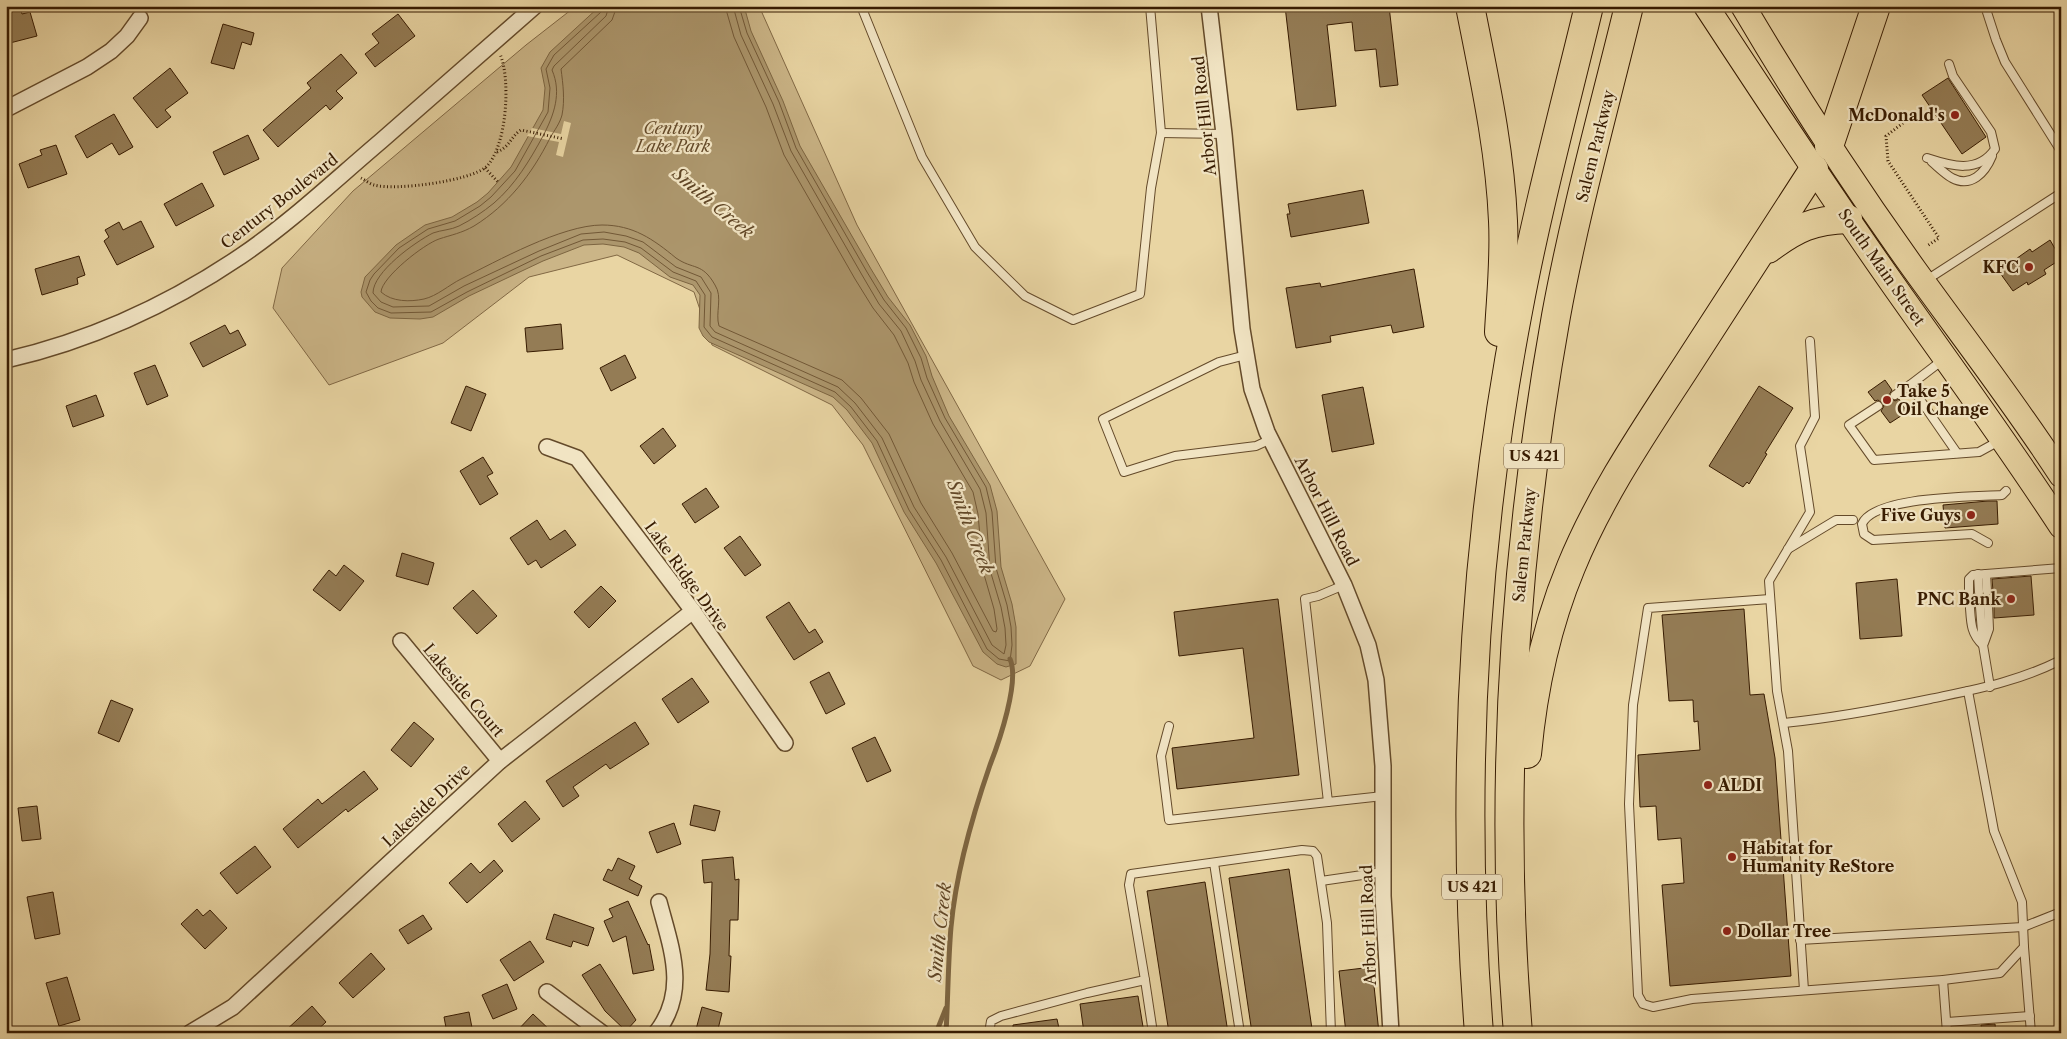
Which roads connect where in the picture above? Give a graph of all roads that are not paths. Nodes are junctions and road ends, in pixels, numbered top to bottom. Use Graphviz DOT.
graph roads {
  1 [pos="535,6"];
  2 [pos="861,6"];
  3 [pos="1150,6"];
  4 [pos="1209,6"];
  5 [pos="1470,6"];
  6 [pos="1589,6"];
  7 [pos="1629,6"];
  8 [pos="1706,6"];
  9 [pos="1743,6"];
  10 [pos="1876,6"];
  11 [pos="1985,6"];
  12 [pos="140,18"];
  13 [pos="1949,64"];
  14 [pos="6,109"];
  15 [pos="2061,130"];
  16 [pos="1161,133"];
  17 [pos="1224,134"];
  18 [pos="2057,143"];
  19 [pos="1829,146"];
  20 [pos="1995,149"];
  21 [pos="2061,151"];
  22 [pos="1814,169"];
  23 [pos="2061,193"];
  24 [pos="1848,219"];
  25 [pos="1757,257"];
  26 [pos="1924,282"];
  27 [pos="1810,341"];
  28 [pos="1246,355"];
  29 [pos="1946,358"];
  30 [pos="6,360"];
  31 [pos="1910,385"];
  32 [pos="1895,395"];
  33 [pos="1878,406"];
  34 [pos="1271,439"];
  35 [pos="2004,439"];
  36 [pos="547,446"];
  37 [pos="1957,453"];
  38 [pos="2061,475"];
  39 [pos="1492,480"];
  40 [pos="2006,491"];
  41 [pos="1853,520"];
  42 [pos="2061,526"];
  43 [pos="1988,543"];
  44 [pos="1786,550"];
  45 [pos="2061,568"];
  46 [pos="1982,574"];
  47 [pos="1344,585"];
  48 [pos="1983,592"];
  49 [pos="1969,593"];
  50 [pos="1770,599"];
  51 [pos="1984,607"];
  52 [pos="1970,608"];
  53 [pos="693,611"];
  54 [pos="401,642"];
  55 [pos="1983,645"];
  56 [pos="2061,660"];
  57 [pos="1990,687"];
  58 [pos="1968,691"];
  59 [pos="1784,723"];
  60 [pos="1170,726"];
  61 [pos="785,743"];
  62 [pos="500,761"];
  63 [pos="1383,796"];
  64 [pos="1328,802"];
  65 [pos="1214,863"];
  66 [pos="1383,872"];
  67 [pos="1321,881"];
  68 [pos="659,902"];
  69 [pos="2061,912"];
  70 [pos="1511,914"];
  71 [pos="2024,927"];
  72 [pos="1800,940"];
  73 [pos="2024,947"];
  74 [pos="1145,980"];
  75 [pos="1943,980"];
  76 [pos="1804,990"];
  77 [pos="547,992"];
  78 [pos="2030,1016"];
  79 [pos="1946,1022"];
  80 [pos="190,1033"];
  81 [pos="602,1033"];
  82 [pos="656,1033"];
  83 [pos="989,1033"];
  84 [pos="1153,1033"];
  85 [pos="1240,1033"];
  86 [pos="1331,1033"];
  87 [pos="1391,1033"];
  88 [pos="1479,1033"];
  89 [pos="1518,1033"];
  90 [pos="1947,1033"];
  91 [pos="2032,1033"];
  1 -- 30 [label="street, Century Boulevard"];
  2 -- 16 [label="lane"];
  3 -- 16 [label="lane"];
  4 -- 17 [label="street, Arbor Hill Road"];
  5 -- 39 [label="highway"];
  6 -- 39 [label="highway, US 421"];
  7 -- 70 [label="highway, Salem Parkway / US 421"];
  8 -- 22 [label="main road, South Main Street"];
  9 -- 19 [label="main road, South Main Street"];
  10 -- 19 [label="highway"];
  11 -- 18 [label="lane"];
  12 -- 14 [label="street"];
  13 -- 20 [label="lane"];
  15 -- 18 [label="lane"];
  16 -- 17 [label="lane"];
  17 -- 28 [label="street, Arbor Hill Road"];
  18 -- 21 [label="lane"];
  19 -- 22 [label="main road"];
  19 -- 26 [label="main road, South Main Street"];
  20 -- 20 [label="lane"];
  22 -- 24 [label="main road, South Main Street"];
  22 -- 25 [label="highway"];
  23 -- 26 [label="lane"];
  24 -- 25 [label="highway"];
  24 -- 29 [label="main road, South Main Street"];
  25 -- 70 [label="highway"];
  26 -- 38 [label="main road, South Main Street"];
  27 -- 44 [label="lane"];
  28 -- 34 [label="street, Arbor Hill Road"];
  28 -- 34 [label="lane"];
  29 -- 31 [label="lane"];
  29 -- 35 [label="main road, South Main Street"];
  31 -- 32 [label="lane"];
  31 -- 37 [label="lane"];
  33 -- 37 [label="lane"];
  34 -- 47 [label="street, Arbor Hill Road"];
  35 -- 37 [label="lane"];
  35 -- 42 [label="main road, South Main Street"];
  36 -- 53 [label="street, Lake Ridge Drive"];
  39 -- 88 [label="highway, US 421"];
  40 -- 43 [label="lane"];
  41 -- 44 [label="lane"];
  44 -- 50 [label="lane"];
  45 -- 46 [label="lane"];
  46 -- 48 [label="lane"];
  46 -- 49 [label="lane"];
  47 -- 63 [label="street, Arbor Hill Road"];
  47 -- 64 [label="lane"];
  50 -- 59 [label="lane"];
  50 -- 76 [label="lane"];
  51 -- 55 [label="lane"];
  52 -- 55 [label="lane"];
  53 -- 61 [label="street, Lake Ridge Drive"];
  53 -- 62 [label="street, Lakeside Drive"];
  54 -- 62 [label="street, Lakeside Court"];
  55 -- 57 [label="lane"];
  56 -- 57 [label="lane"];
  57 -- 58 [label="lane"];
  58 -- 59 [label="lane"];
  58 -- 71 [label="lane"];
  59 -- 72 [label="lane"];
  60 -- 64 [label="lane"];
  62 -- 80 [label="street, Lakeside Drive"];
  63 -- 64 [label="lane"];
  63 -- 66 [label="street, Arbor Hill Road"];
  65 -- 67 [label="lane"];
  65 -- 74 [label="lane"];
  65 -- 85 [label="lane"];
  66 -- 67 [label="lane"];
  66 -- 87 [label="street, Arbor Hill Road"];
  67 -- 86 [label="lane"];
  68 -- 82 [label="street"];
  69 -- 71 [label="lane"];
  70 -- 89 [label="highway, Salem Parkway / US 421"];
  71 -- 72 [label="lane"];
  71 -- 73 [label="lane"];
  72 -- 76 [label="lane"];
  73 -- 75 [label="lane"];
  73 -- 78 [label="lane"];
  74 -- 83 [label="lane"];
  74 -- 84 [label="lane"];
  75 -- 76 [label="lane"];
  75 -- 79 [label="lane"];
  77 -- 81 [label="street"];
  78 -- 79 [label="lane"];
  78 -- 91 [label="lane"];
  79 -- 90 [label="lane"];
}
